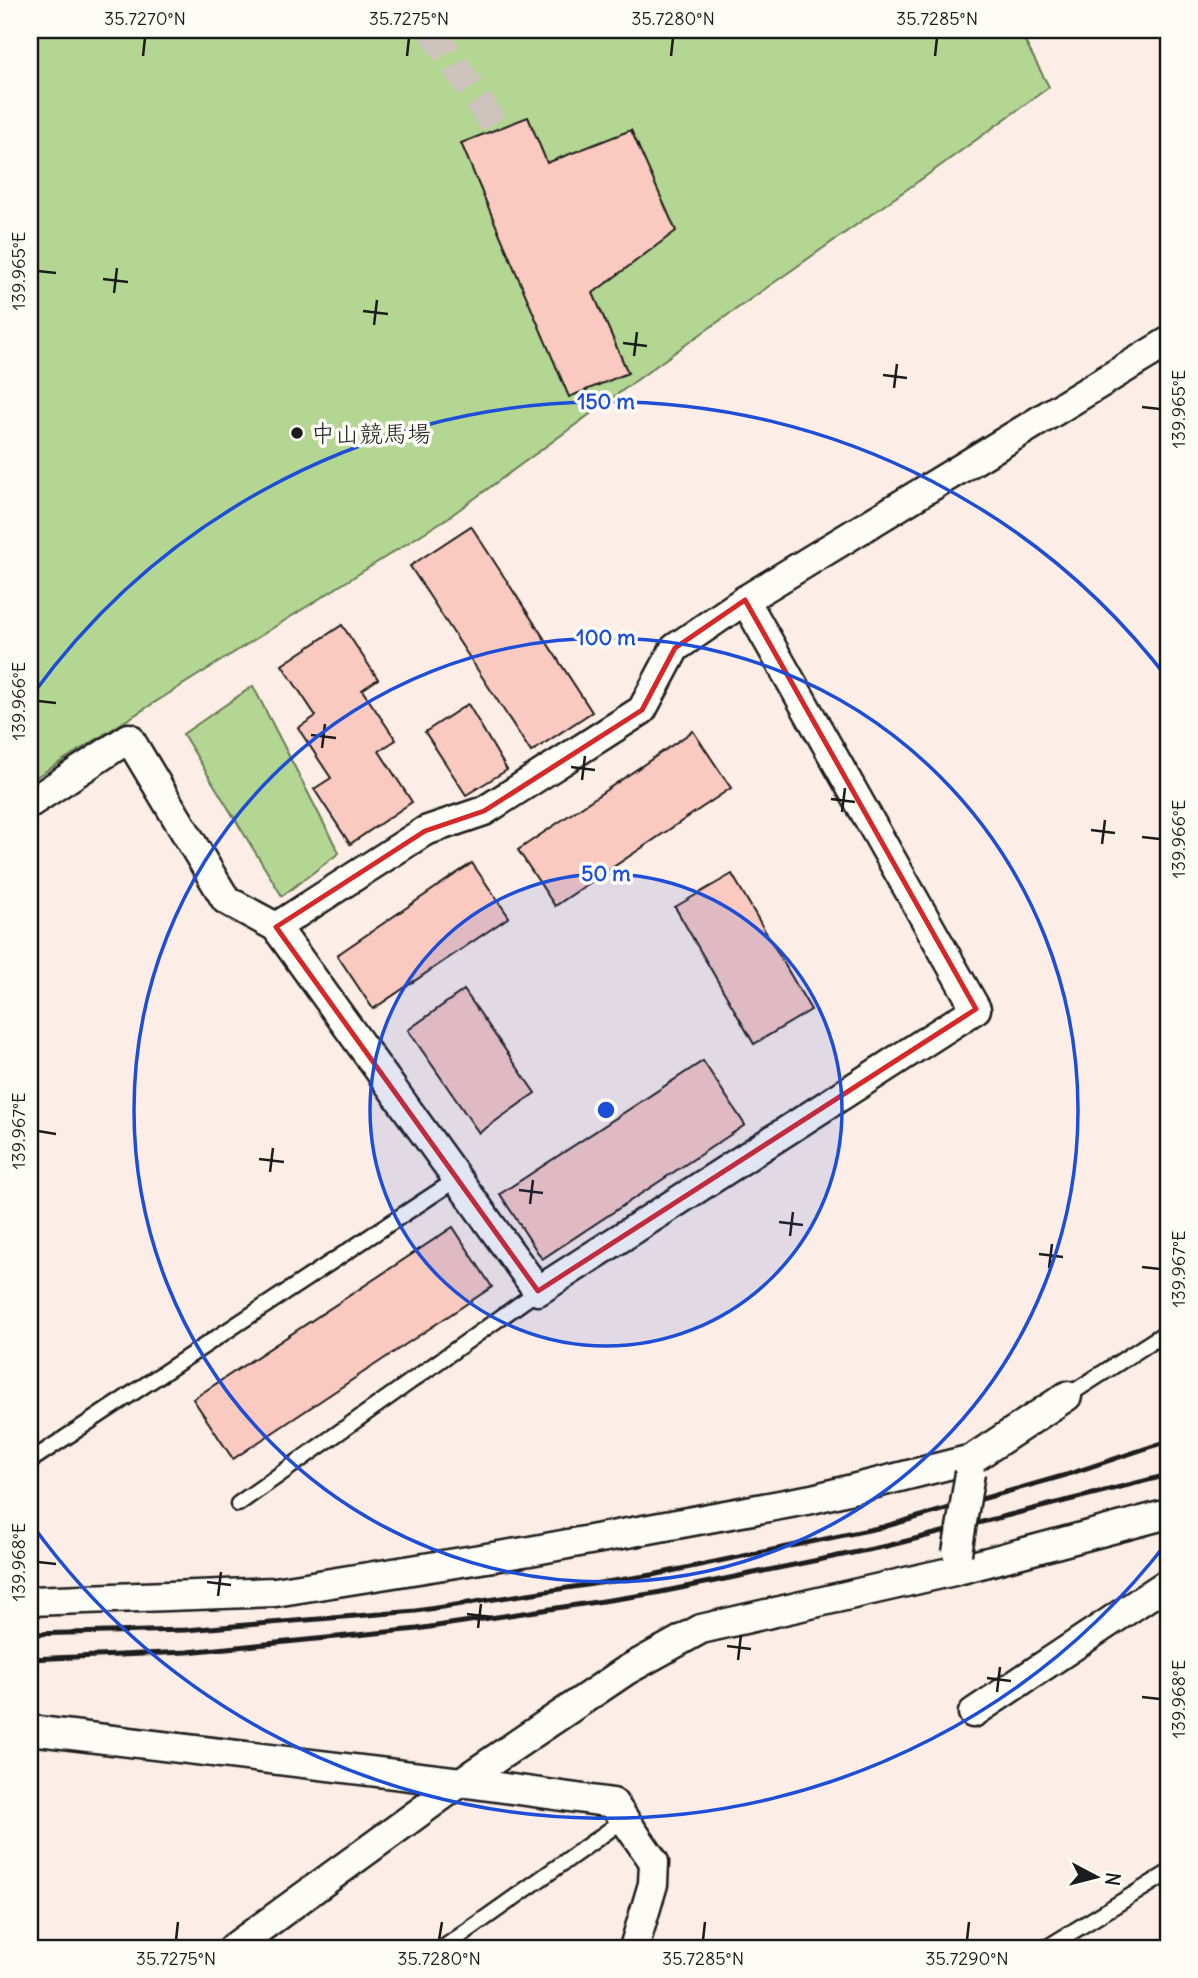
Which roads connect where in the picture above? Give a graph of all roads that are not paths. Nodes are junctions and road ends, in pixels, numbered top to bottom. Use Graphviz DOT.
graph roads {
  1 [pos="1168,342"];
  2 [pos="745,600"];
  3 [pos="30,803"];
  4 [pos="276,927"];
  5 [pos="457,1178"];
  6 [pos="538,1291"];
  7 [pos="1168,1331"];
  8 [pos="1068,1396"];
  9 [pos="30,1461"];
  10 [pos="971,1466"];
  11 [pos="238,1504"];
  12 [pos="1168,1514"];
  13 [pos="956,1562"];
  14 [pos="1168,1583"];
  15 [pos="30,1601"];
  16 [pos="973,1713"];
  17 [pos="30,1730"];
  18 [pos="461,1782"];
  19 [pos="625,1819"];
  20 [pos="1168,1872"];
  21 [pos="233,1948"];
  22 [pos="443,1948"];
  23 [pos="634,1948"];
  24 [pos="1046,1948"];
  1 -- 2 [label="street"];
  2 -- 4 [label="street"];
  2 -- 6 [label="street"];
  3 -- 4 [label="street"];
  4 -- 5 [label="street"];
  5 -- 6 [label="street"];
  5 -- 9 [label="lane"];
  6 -- 11 [label="lane"];
  7 -- 8 [label="lane"];
  8 -- 10 [label="street"];
  10 -- 13 [label="street, bridge"];
  10 -- 15 [label="street"];
  12 -- 13 [label="street"];
  13 -- 18 [label="street"];
  14 -- 16 [label="street"];
  17 -- 18 [label="street"];
  18 -- 19 [label="street"];
  18 -- 21 [label="street"];
  19 -- 22 [label="lane"];
  19 -- 23 [label="street"];
  20 -- 24 [label="lane"];
}
